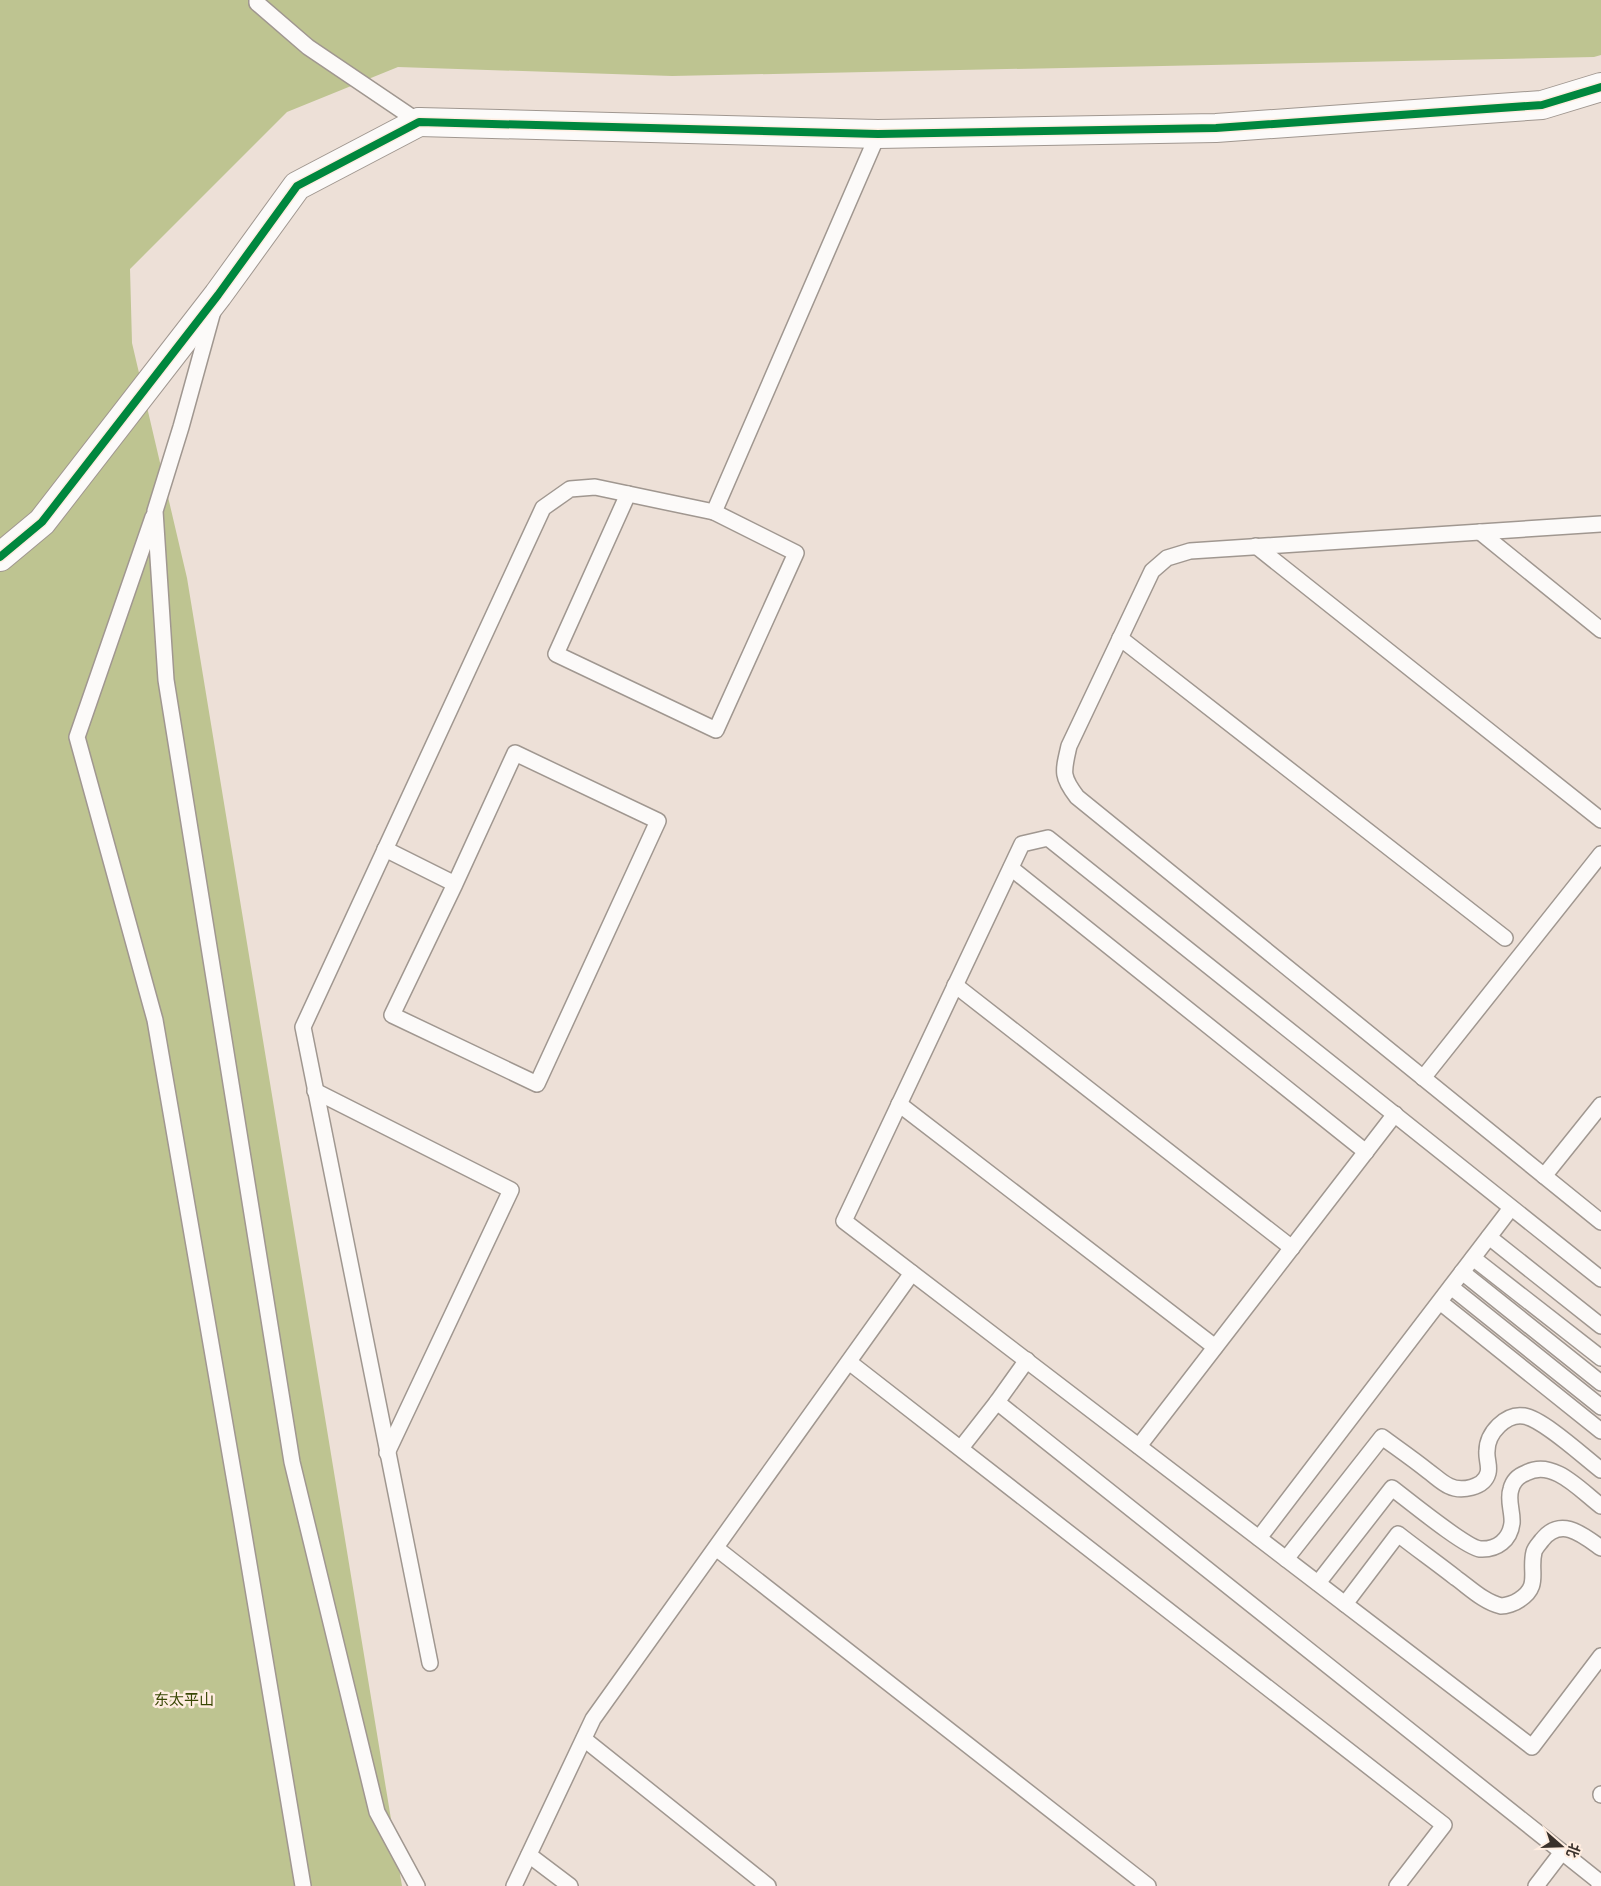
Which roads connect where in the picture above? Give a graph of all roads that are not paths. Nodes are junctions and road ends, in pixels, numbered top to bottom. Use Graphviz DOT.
graph roads {
  1 [pos="257,0"];
  2 [pos="1601,87"];
  3 [pos="419,122"];
  4 [pos="878,134"];
  5 [pos="218,295"];
  6 [pos="628,494"];
  7 [pos="155,510"];
  8 [pos="714,512"];
  9 [pos="1601,524"];
  10 [pos="1480,532"];
  11 [pos="1256,546"];
  12 [pos="0,557"];
  13 [pos="1601,630"];
  14 [pos="1120,638"];
  15 [pos="1601,820"];
  16 [pos="385,849"];
  17 [pos="1601,854"];
  18 [pos="1011,868"];
  19 [pos="455,884"];
  20 [pos="1505,938"];
  21 [pos="955,985"];
  22 [pos="1423,1078"];
  23 [pos="315,1091"];
  24 [pos="900,1104"];
  25 [pos="1601,1105"];
  26 [pos="1395,1114"];
  27 [pos="1366,1152"];
  28 [pos="1544,1176"];
  29 [pos="1511,1208"];
  30 [pos="1599,1216"];
  31 [pos="1489,1237"];
  32 [pos="1292,1248"];
  33 [pos="1473,1258"];
  34 [pos="1462,1272"];
  35 [pos="912,1273"];
  36 [pos="1601,1279"];
  37 [pos="1451,1287"];
  38 [pos="1440,1302"];
  39 [pos="1601,1326"];
  40 [pos="1214,1347"];
  41 [pos="1601,1358"];
  42 [pos="1027,1360"];
  43 [pos="849,1362"];
  44 [pos="1601,1383"];
  45 [pos="997,1402"];
  46 [pos="1601,1406"];
  47 [pos="1601,1431"];
  48 [pos="1139,1446"];
  49 [pos="961,1448"];
  50 [pos="387,1452"];
  51 [pos="1601,1470"];
  52 [pos="1601,1506"];
  53 [pos="1259,1538"];
  54 [pos="716,1548"];
  55 [pos="1601,1548"];
  56 [pos="1286,1558"];
  57 [pos="1318,1583"];
  58 [pos="1345,1604"];
  59 [pos="1601,1656"];
  60 [pos="430,1663"];
  61 [pos="584,1739"];
  62 [pos="1562,1852"];
  63 [pos="529,1854"];
  64 [pos="763,1885"];
  65 [pos="303,1886"];
  66 [pos="417,1886"];
  67 [pos="514,1886"];
  68 [pos="570,1886"];
  69 [pos="1148,1886"];
  70 [pos="1398,1886"];
  71 [pos="1536,1886"];
  72 [pos="1599,1886"];
  1 -- 3 [label="lane"];
  2 -- 4 [label="street"];
  3 -- 4 [label="street"];
  3 -- 5 [label="street"];
  4 -- 8 [label="lane"];
  5 -- 7 [label="lane"];
  5 -- 12 [label="street"];
  6 -- 8 [label="lane"];
  6 -- 8 [label="lane"];
  6 -- 16 [label="lane"];
  7 -- 65 [label="lane"];
  7 -- 66 [label="lane"];
  9 -- 10 [label="lane"];
  10 -- 11 [label="lane"];
  10 -- 13 [label="lane"];
  11 -- 14 [label="lane"];
  11 -- 15 [label="lane"];
  14 -- 20 [label="lane"];
  14 -- 22 [label="lane"];
  16 -- 19 [label="lane"];
  16 -- 23 [label="lane"];
  17 -- 22 [label="lane"];
  18 -- 21 [label="lane"];
  18 -- 26 [label="lane"];
  18 -- 27 [label="lane"];
  19 -- 19 [label="lane"];
  21 -- 24 [label="lane"];
  21 -- 32 [label="lane"];
  22 -- 28 [label="lane"];
  23 -- 50 [label="lane"];
  23 -- 50 [label="lane"];
  24 -- 35 [label="lane"];
  24 -- 40 [label="lane"];
  25 -- 28 [label="lane"];
  26 -- 27 [label="lane"];
  26 -- 29 [label="lane"];
  27 -- 32 [label="lane"];
  28 -- 30 [label="lane"];
  29 -- 31 [label="lane"];
  29 -- 36 [label="lane"];
  31 -- 33 [label="lane"];
  31 -- 39 [label="lane"];
  32 -- 40 [label="lane"];
  33 -- 34 [label="lane"];
  33 -- 41 [label="lane"];
  34 -- 37 [label="lane"];
  34 -- 44 [label="lane"];
  35 -- 42 [label="lane"];
  35 -- 43 [label="lane"];
  37 -- 38 [label="lane"];
  37 -- 46 [label="lane"];
  38 -- 47 [label="lane"];
  38 -- 53 [label="lane"];
  40 -- 48 [label="lane"];
  42 -- 45 [label="lane"];
  42 -- 48 [label="lane"];
  43 -- 49 [label="lane"];
  43 -- 54 [label="lane"];
  45 -- 49 [label="lane"];
  45 -- 62 [label="lane"];
  48 -- 53 [label="lane"];
  49 -- 70 [label="lane"];
  50 -- 60 [label="lane"];
  51 -- 56 [label="lane"];
  52 -- 57 [label="lane"];
  53 -- 56 [label="lane"];
  54 -- 61 [label="lane"];
  54 -- 69 [label="lane"];
  55 -- 58 [label="lane"];
  56 -- 57 [label="lane"];
  57 -- 58 [label="lane"];
  58 -- 59 [label="lane"];
  61 -- 63 [label="lane"];
  61 -- 64 [label="lane"];
  62 -- 71 [label="lane"];
  62 -- 72 [label="lane"];
  63 -- 67 [label="lane"];
  63 -- 68 [label="lane"];
}
